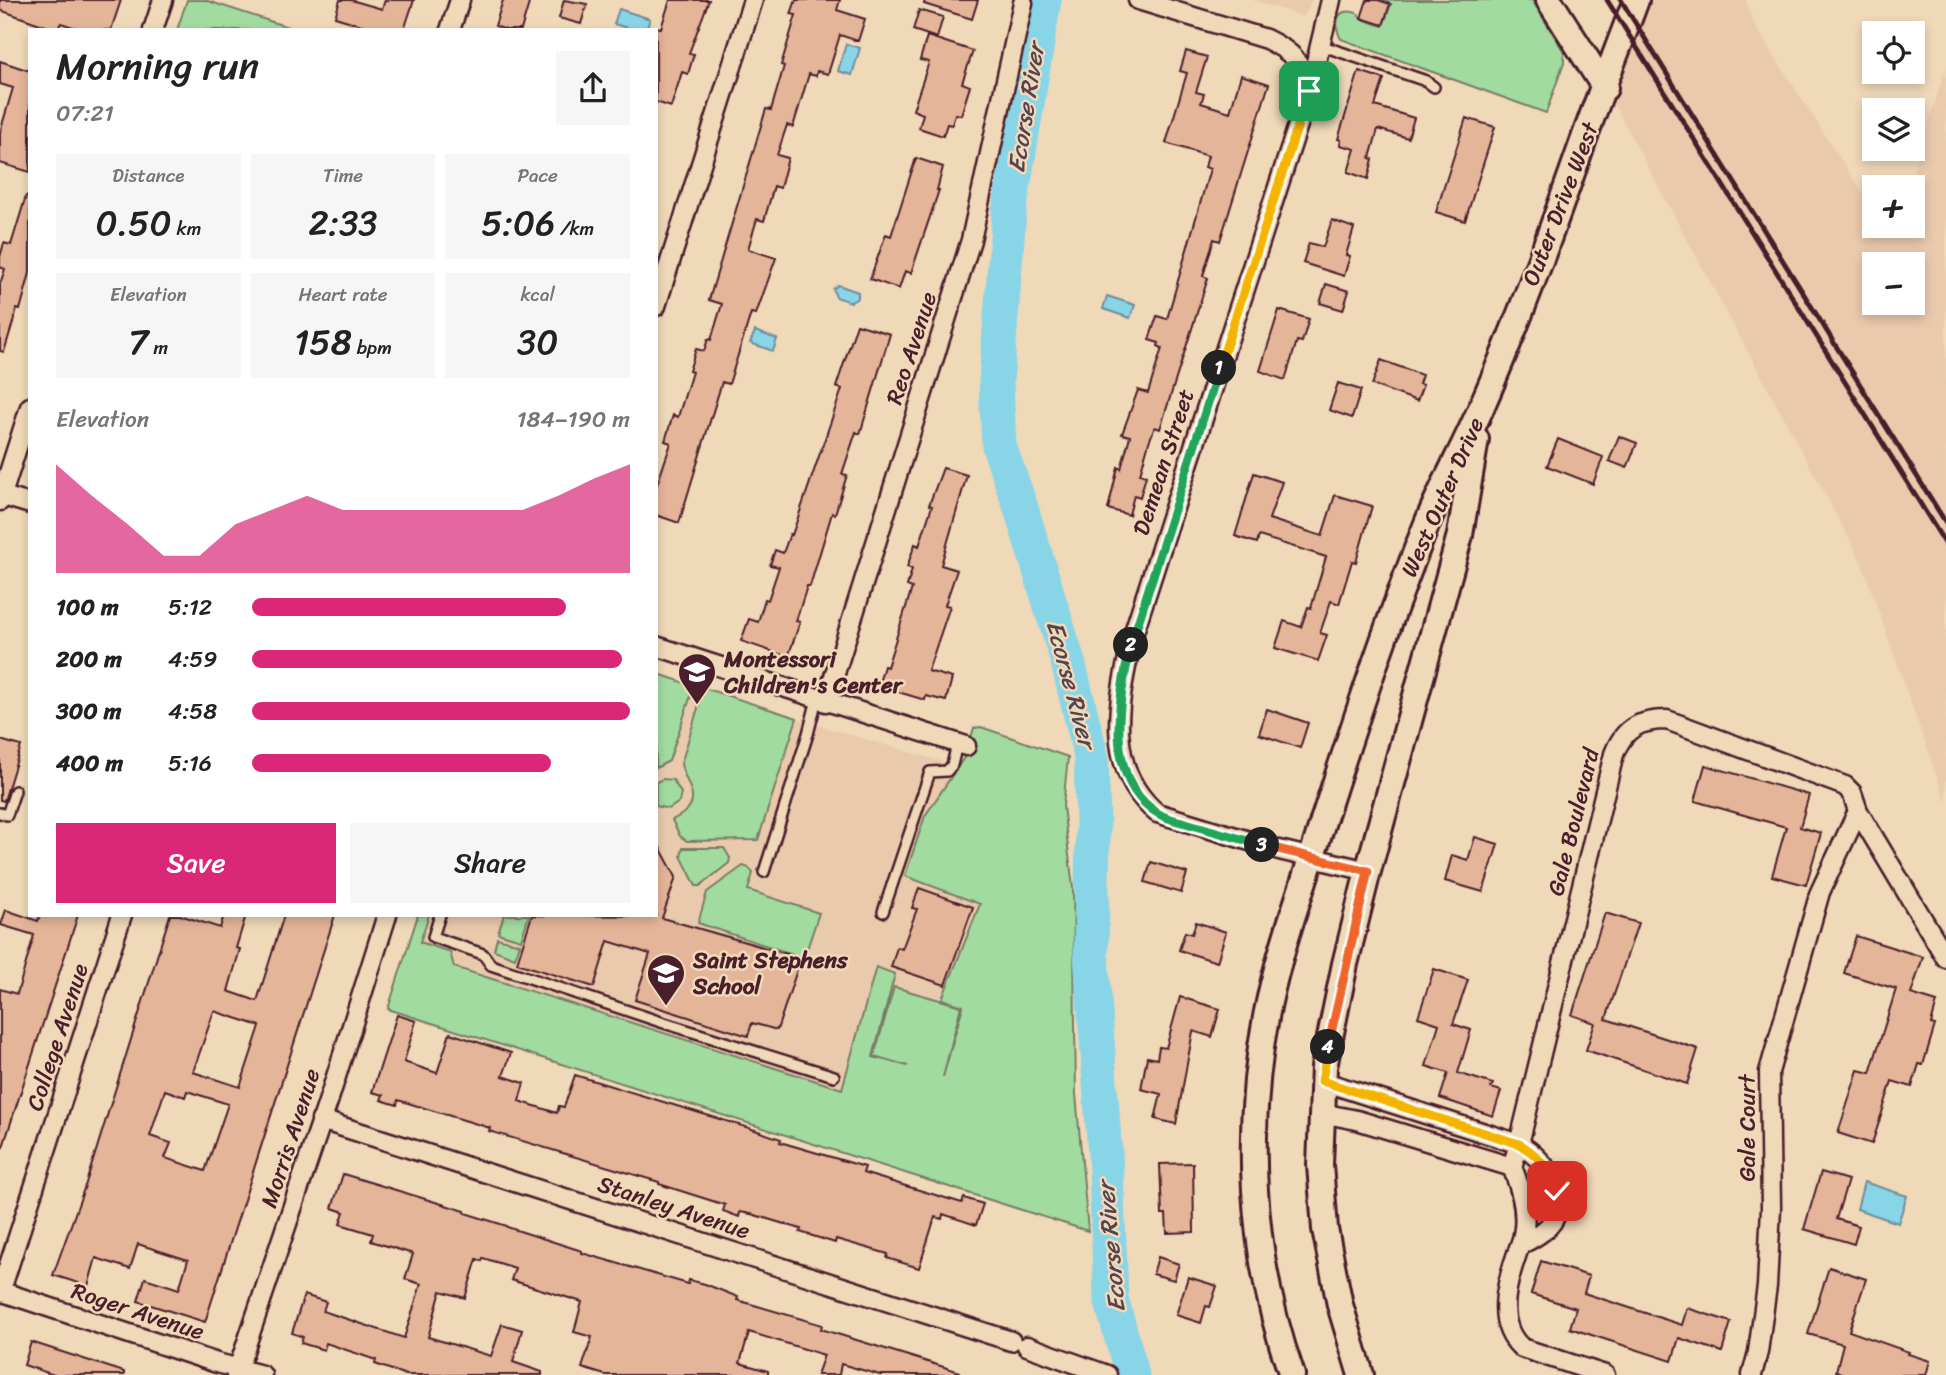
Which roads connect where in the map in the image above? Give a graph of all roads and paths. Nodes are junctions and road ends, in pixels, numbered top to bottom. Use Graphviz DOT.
graph roads {
  1 [pos="163,0"];
  2 [pos="460,0"];
  3 [pos="753,0"];
  4 [pos="1138,0"];
  5 [pos="1331,0"];
  6 [pos="1549,0"];
  7 [pos="1636,0"];
  8 [pos="1023,3"];
  9 [pos="154,28"];
  10 [pos="451,28"];
  11 [pos="1320,45"];
  12 [pos="1434,87"];
  13 [pos="1605,88"];
  14 [pos="1309,91"];
  15 [pos="658,300"];
  16 [pos="1481,407"];
  17 [pos="28,413"];
  18 [pos="0,495"];
  19 [pos="0,501"];
  20 [pos="28,503"];
  21 [pos="658,647"];
  22 [pos="822,700"];
  23 [pos="962,745"];
  24 [pos="15,791"];
  25 [pos="1858,811"];
  26 [pos="0,813"];
  27 [pos="1312,857"];
  28 [pos="1368,871"];
  29 [pos="764,872"];
  30 [pos="883,912"];
  31 [pos="121,917"];
  32 [pos="386,917"];
  33 [pos="439,917"];
  34 [pos="1946,958"];
  35 [pos="834,1076"];
  36 [pos="1322,1081"];
  37 [pos="1321,1113"];
  38 [pos="321,1120"];
  39 [pos="1519,1144"];
  40 [pos="1512,1167"];
  41 [pos="1520,1245"];
  42 [pos="0,1292"];
  43 [pos="237,1371"];
  44 [pos="262,1375"];
  45 [pos="1107,1375"];
  46 [pos="1292,1375"];
  47 [pos="1360,1375"];
  48 [pos="1605,1375"];
  49 [pos="1752,1375"];
  1 -- 9 [label="street"];
  2 -- 10 [label="street"];
  3 -- 15 [label="street"];
  4 -- 14 [label="street"];
  5 -- 11 [label="street, Demean Street"];
  6 -- 13 [label="main road"];
  7 -- 13 [label="main road, Outer Drive West"];
  8 -- 22 [label="street, Reo Avenue"];
  11 -- 12 [label="lane"];
  11 -- 14 [label="street, Demean Street"];
  13 -- 16 [label="main road, Outer Drive West"];
  14 -- 27 [label="street, Demean Street"];
  16 -- 27 [label="main road, West Outer Drive"];
  16 -- 28 [label="main road, West Outer Drive"];
  17 -- 18 [label="street"];
  18 -- 19 [label="street"];
  18 -- 20 [label="street"];
  21 -- 22 [label="street"];
  22 -- 23 [label="street"];
  22 -- 29 [label="lane"];
  23 -- 30 [label="lane"];
  24 -- 26 [label="lane"];
  25 -- 34 [label="street, Gale Boulevard"];
  25 -- 39 [label="street, Gale Boulevard"];
  25 -- 49 [label="street, Gale Court"];
  27 -- 28 [label="street"];
  27 -- 46 [label="main road, West Outer Drive"];
  28 -- 36 [label="main road, West Outer Drive"];
  31 -- 42 [label="street, College Avenue"];
  32 -- 38 [label="street, Morris Avenue"];
  33 -- 35 [label="lane"];
  36 -- 37 [label="main road, West Outer Drive"];
  36 -- 39 [label="street"];
  37 -- 40 [label="street"];
  37 -- 47 [label="main road, West Outer Drive"];
  38 -- 43 [label="street, Morris Avenue"];
  38 -- 45 [label="street, Stanley Avenue"];
  39 -- 40 [label="street, Gale Boulevard"];
  39 -- 41 [label="street"];
  40 -- 41 [label="street"];
  41 -- 48 [label="street"];
  42 -- 43 [label="street, Roger Avenue"];
  43 -- 44 [label="street, Roger Avenue"];
}
